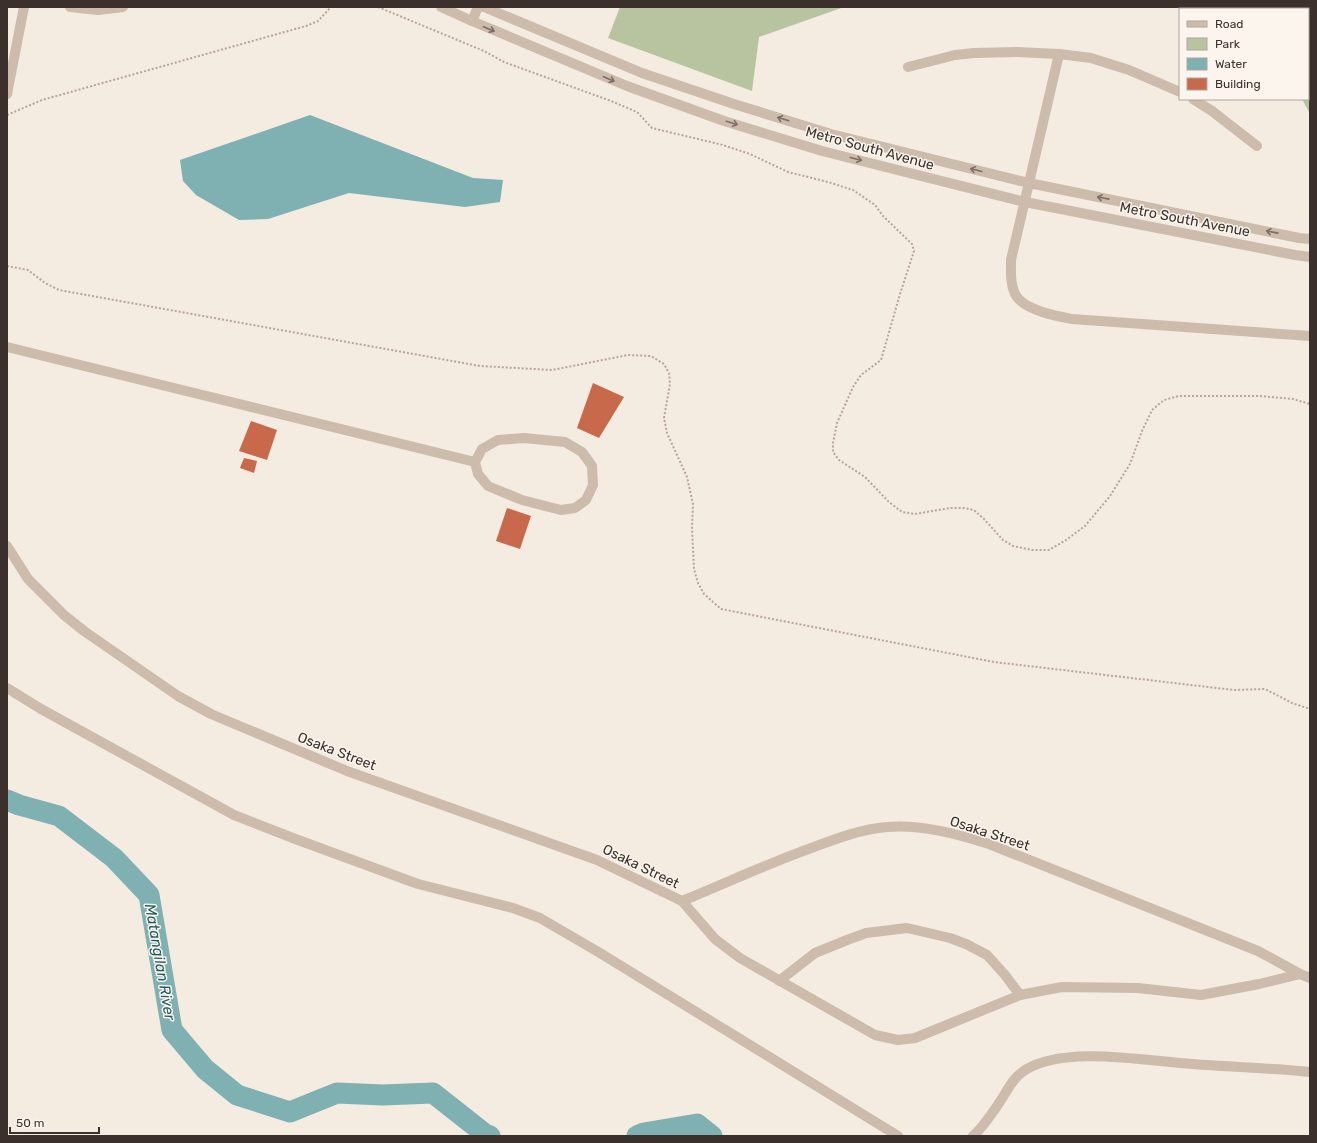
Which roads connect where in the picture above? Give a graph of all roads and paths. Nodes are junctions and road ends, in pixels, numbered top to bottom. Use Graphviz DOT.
graph roads {
  1 [pos="24,7"];
  2 [pos="70,7"];
  3 [pos="123,7"];
  4 [pos="330,7"];
  5 [pos="378,7"];
  6 [pos="441,7"];
  7 [pos="478,7"];
  8 [pos="484,7"];
  9 [pos="472,22"];
  10 [pos="1059,54"];
  11 [pos="908,67"];
  12 [pos="1179,92"];
  13 [pos="7,94"];
  14 [pos="1194,100"];
  15 [pos="7,115"];
  16 [pos="1257,146"];
  17 [pos="1029,183"];
  18 [pos="1025,202"];
  19 [pos="1310,239"];
  20 [pos="1310,257"];
  21 [pos="7,266"];
  22 [pos="1310,336"];
  23 [pos="7,347"];
  24 [pos="1310,404"];
  25 [pos="475,462"];
  26 [pos="7,546"];
  27 [pos="7,688"];
  28 [pos="1310,709"];
  29 [pos="682,901"];
  30 [pos="1300,974"];
  31 [pos="1310,978"];
  32 [pos="779,981"];
  33 [pos="1020,996"];
  34 [pos="1310,1072"];
  35 [pos="898,1136"];
  36 [pos="973,1136"];
  1 -- 13 [label="street"];
  2 -- 3 [label="street"];
  4 -- 15 [label="path"];
  5 -- 24 [label="path"];
  6 -- 9 [label="street, Metro South Avenue"];
  7 -- 9 [label="street"];
  17 -- 8 [label="street, Metro South Avenue, one-way"];
  9 -- 18 [label="street, Metro South Avenue, one-way"];
  10 -- 11 [label="street"];
  10 -- 12 [label="street"];
  10 -- 17 [label="street"];
  14 -- 16 [label="street"];
  17 -- 18 [label="street"];
  19 -- 17 [label="street, Metro South Avenue, one-way"];
  18 -- 20 [label="street, Metro South Avenue"];
  18 -- 22 [label="street"];
  21 -- 28 [label="path"];
  23 -- 25 [label="street"];
  25 -- 25 [label="street"];
  26 -- 29 [label="street, Osaka Street"];
  27 -- 35 [label="street"];
  29 -- 30 [label="street, Osaka Street"];
  29 -- 32 [label="street"];
  30 -- 31 [label="street, Osaka Street"];
  30 -- 33 [label="street"];
  32 -- 33 [label="street"];
  32 -- 33 [label="street"];
  34 -- 36 [label="street"];
}
